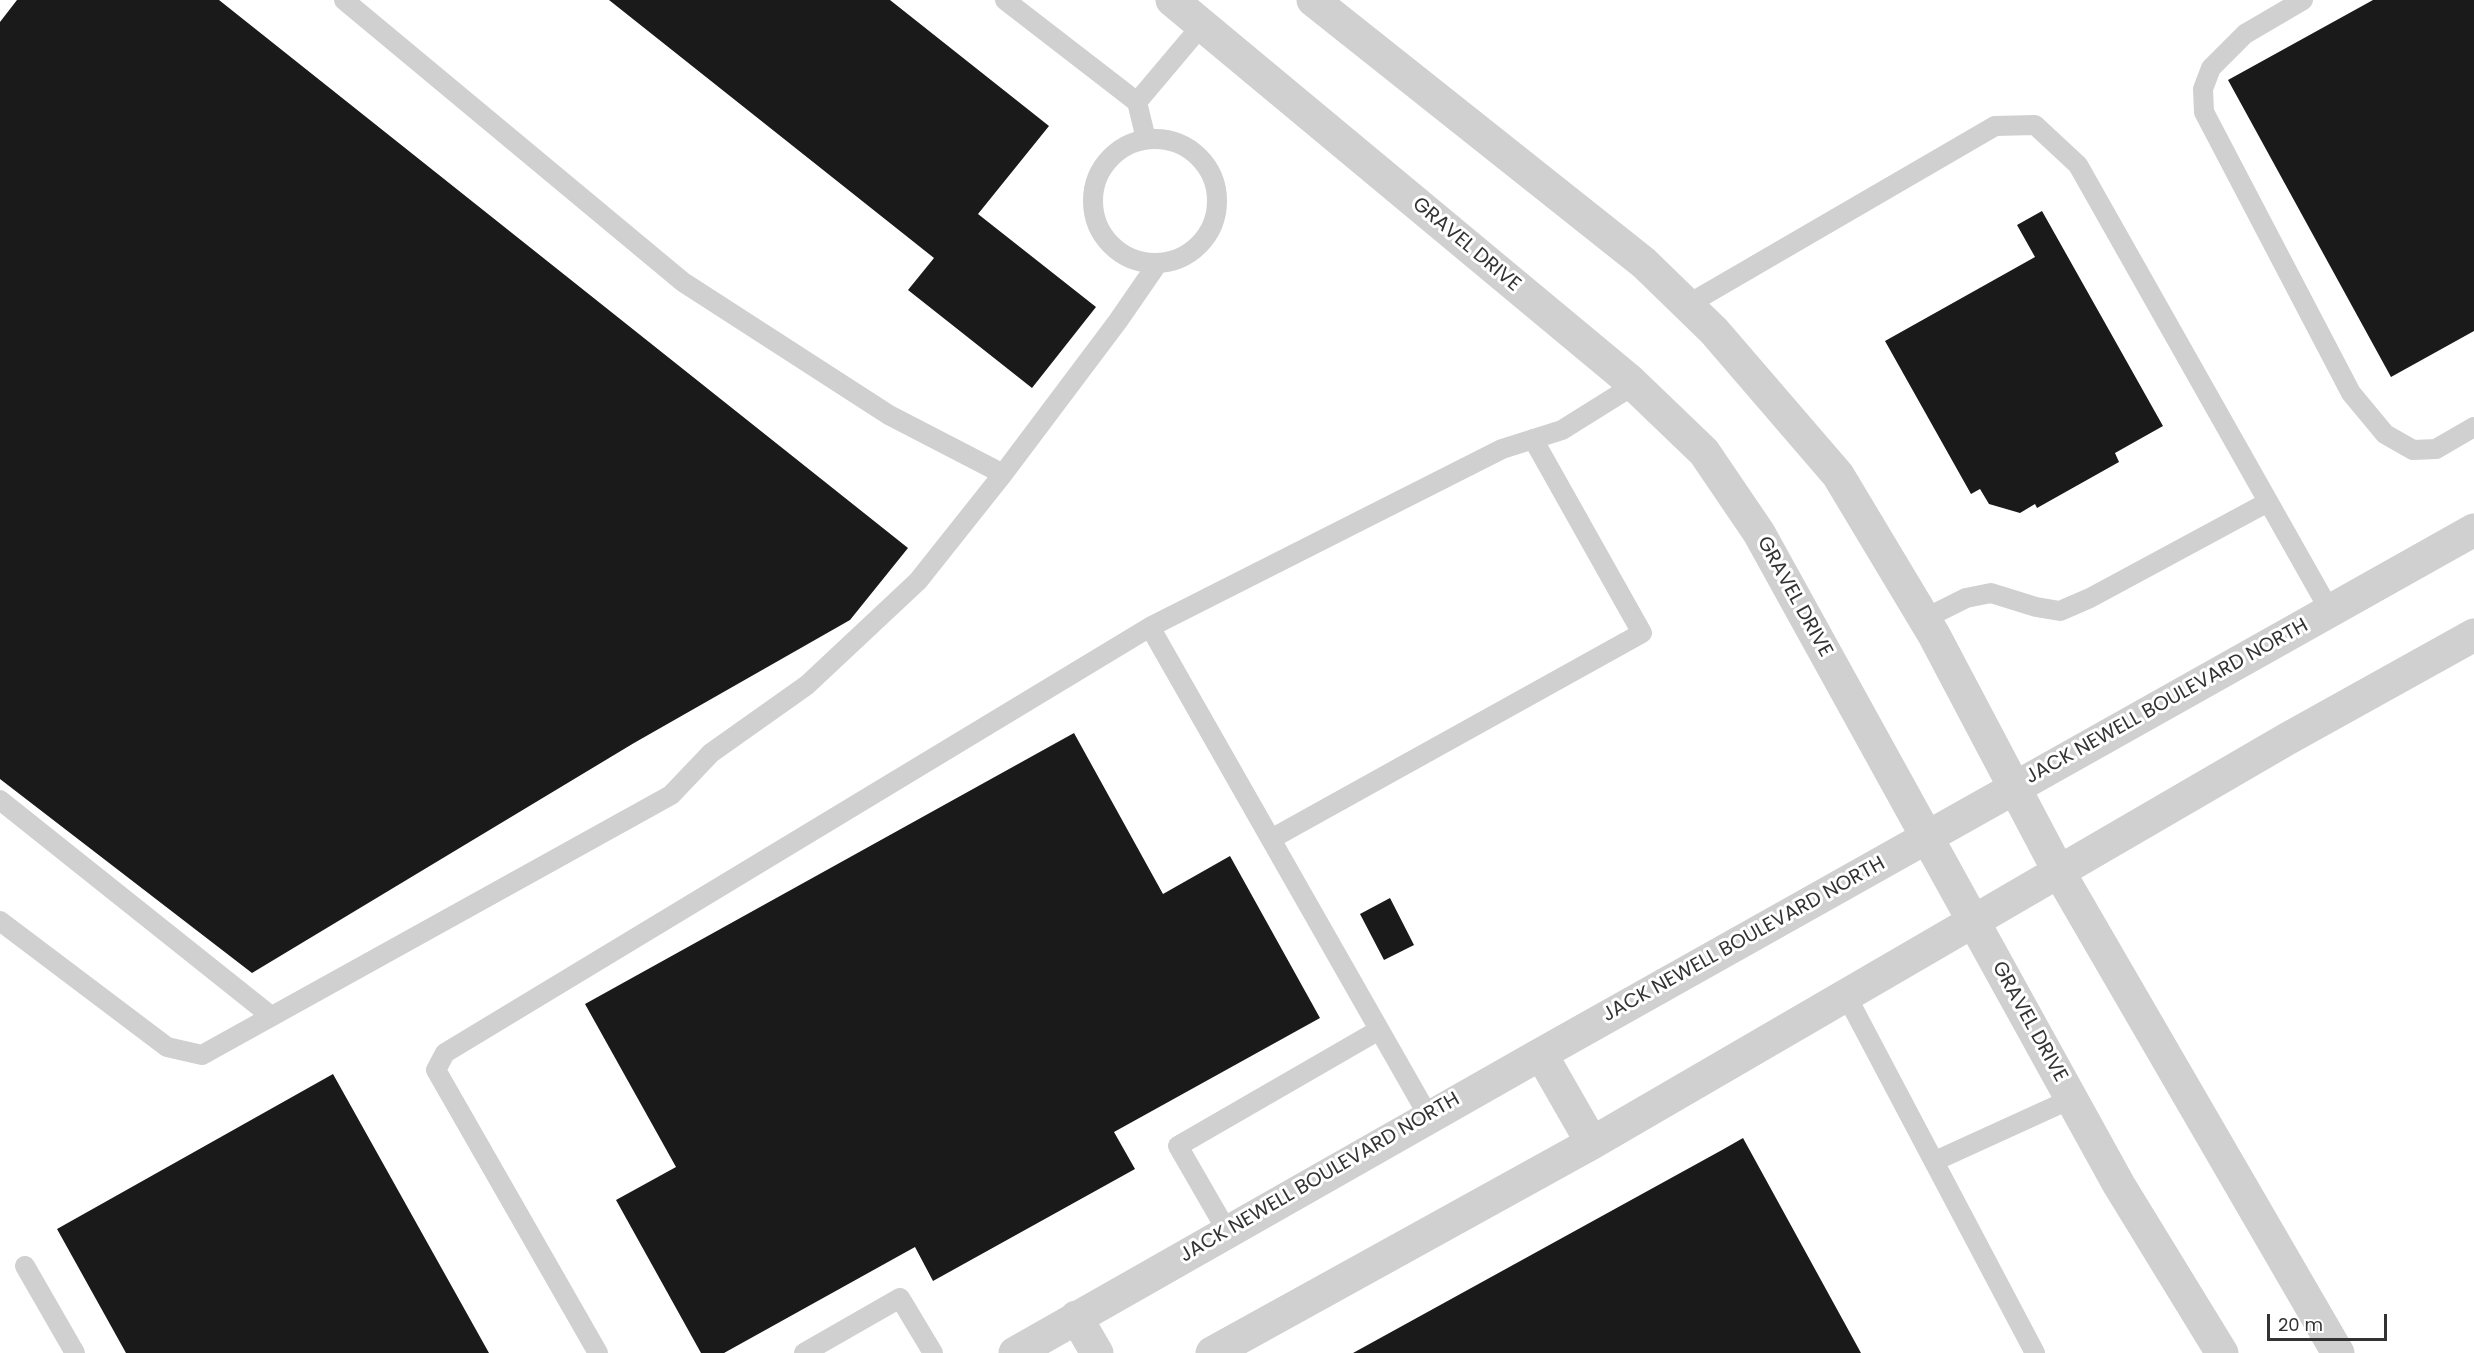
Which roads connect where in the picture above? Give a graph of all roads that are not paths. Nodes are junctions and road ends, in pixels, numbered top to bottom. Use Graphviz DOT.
graph roads {
  1 [pos="344,0"];
  2 [pos="1005,0"];
  3 [pos="1172,0"];
  4 [pos="1313,0"];
  5 [pos="2303,0"];
  6 [pos="1203,25"];
  7 [pos="1137,102"];
  8 [pos="1146,139"];
  9 [pos="1158,263"];
  10 [pos="1687,305"];
  11 [pos="1634,385"];
  12 [pos="2474,427"];
  13 [pos="1533,439"];
  14 [pos="1003,474"];
  15 [pos="2268,502"];
  16 [pos="2474,530"];
  17 [pos="2330,611"];
  18 [pos="1924,619"];
  19 [pos="1150,627"];
  20 [pos="2474,635"];
  21 [pos="2014,787"];
  22 [pos="0,801"];
  23 [pos="1927,837"];
  24 [pos="1271,839"];
  25 [pos="2060,872"];
  26 [pos="0,921"];
  27 [pos="1973,921"];
  28 [pos="1846,995"];
  29 [pos="271,1016"];
  30 [pos="1379,1030"];
  31 [pos="1541,1054"];
  32 [pos="2071,1099"];
  33 [pos="1429,1117"];
  34 [pos="1592,1143"];
  35 [pos="1935,1161"];
  36 [pos="1227,1231"];
  37 [pos="25,1266"];
  38 [pos="1076,1317"];
  39 [pos="1229,1349"];
  40 [pos="75,1353"];
  41 [pos="598,1353"];
  42 [pos="804,1353"];
  43 [pos="933,1353"];
  44 [pos="1015,1353"];
  45 [pos="1097,1353"];
  46 [pos="2035,1353"];
  47 [pos="2222,1353"];
  48 [pos="2338,1353"];
  1 -- 14 [label="lane"];
  2 -- 7 [label="lane"];
  3 -- 6 [label="street, GRAVEL DRIVE"];
  4 -- 10 [label="street"];
  5 -- 12 [label="lane"];
  6 -- 7 [label="lane"];
  6 -- 11 [label="street, GRAVEL DRIVE"];
  7 -- 8 [label="lane"];
  8 -- 9 [label="lane"];
  8 -- 9 [label="lane"];
  9 -- 14 [label="lane"];
  10 -- 15 [label="lane"];
  10 -- 18 [label="street"];
  11 -- 13 [label="lane"];
  11 -- 23 [label="street, GRAVEL DRIVE"];
  13 -- 19 [label="lane"];
  13 -- 24 [label="lane"];
  14 -- 29 [label="lane"];
  15 -- 17 [label="lane"];
  15 -- 18 [label="lane"];
  16 -- 17 [label="street, JACK NEWELL BOULEVARD NORTH"];
  17 -- 21 [label="street, JACK NEWELL BOULEVARD NORTH"];
  18 -- 21 [label="street"];
  19 -- 24 [label="lane"];
  19 -- 41 [label="lane"];
  20 -- 25 [label="street"];
  21 -- 23 [label="street, JACK NEWELL BOULEVARD NORTH"];
  21 -- 25 [label="street"];
  22 -- 29 [label="lane"];
  23 -- 27 [label="street, GRAVEL DRIVE"];
  23 -- 31 [label="street, JACK NEWELL BOULEVARD NORTH"];
  24 -- 30 [label="lane"];
  25 -- 27 [label="street"];
  25 -- 48 [label="street"];
  26 -- 29 [label="lane"];
  27 -- 28 [label="street"];
  27 -- 32 [label="street, GRAVEL DRIVE"];
  28 -- 34 [label="street"];
  28 -- 35 [label="lane"];
  30 -- 33 [label="lane"];
  30 -- 36 [label="lane"];
  31 -- 33 [label="street, JACK NEWELL BOULEVARD NORTH"];
  31 -- 34 [label="street"];
  32 -- 35 [label="lane"];
  32 -- 47 [label="street, GRAVEL DRIVE"];
  33 -- 36 [label="street, JACK NEWELL BOULEVARD NORTH"];
  34 -- 39 [label="street"];
  35 -- 46 [label="lane"];
  36 -- 38 [label="street, JACK NEWELL BOULEVARD NORTH"];
  37 -- 40 [label="lane"];
  38 -- 44 [label="street, JACK NEWELL BOULEVARD NORTH"];
  38 -- 45 [label="street"];
  42 -- 43 [label="lane"];
}
